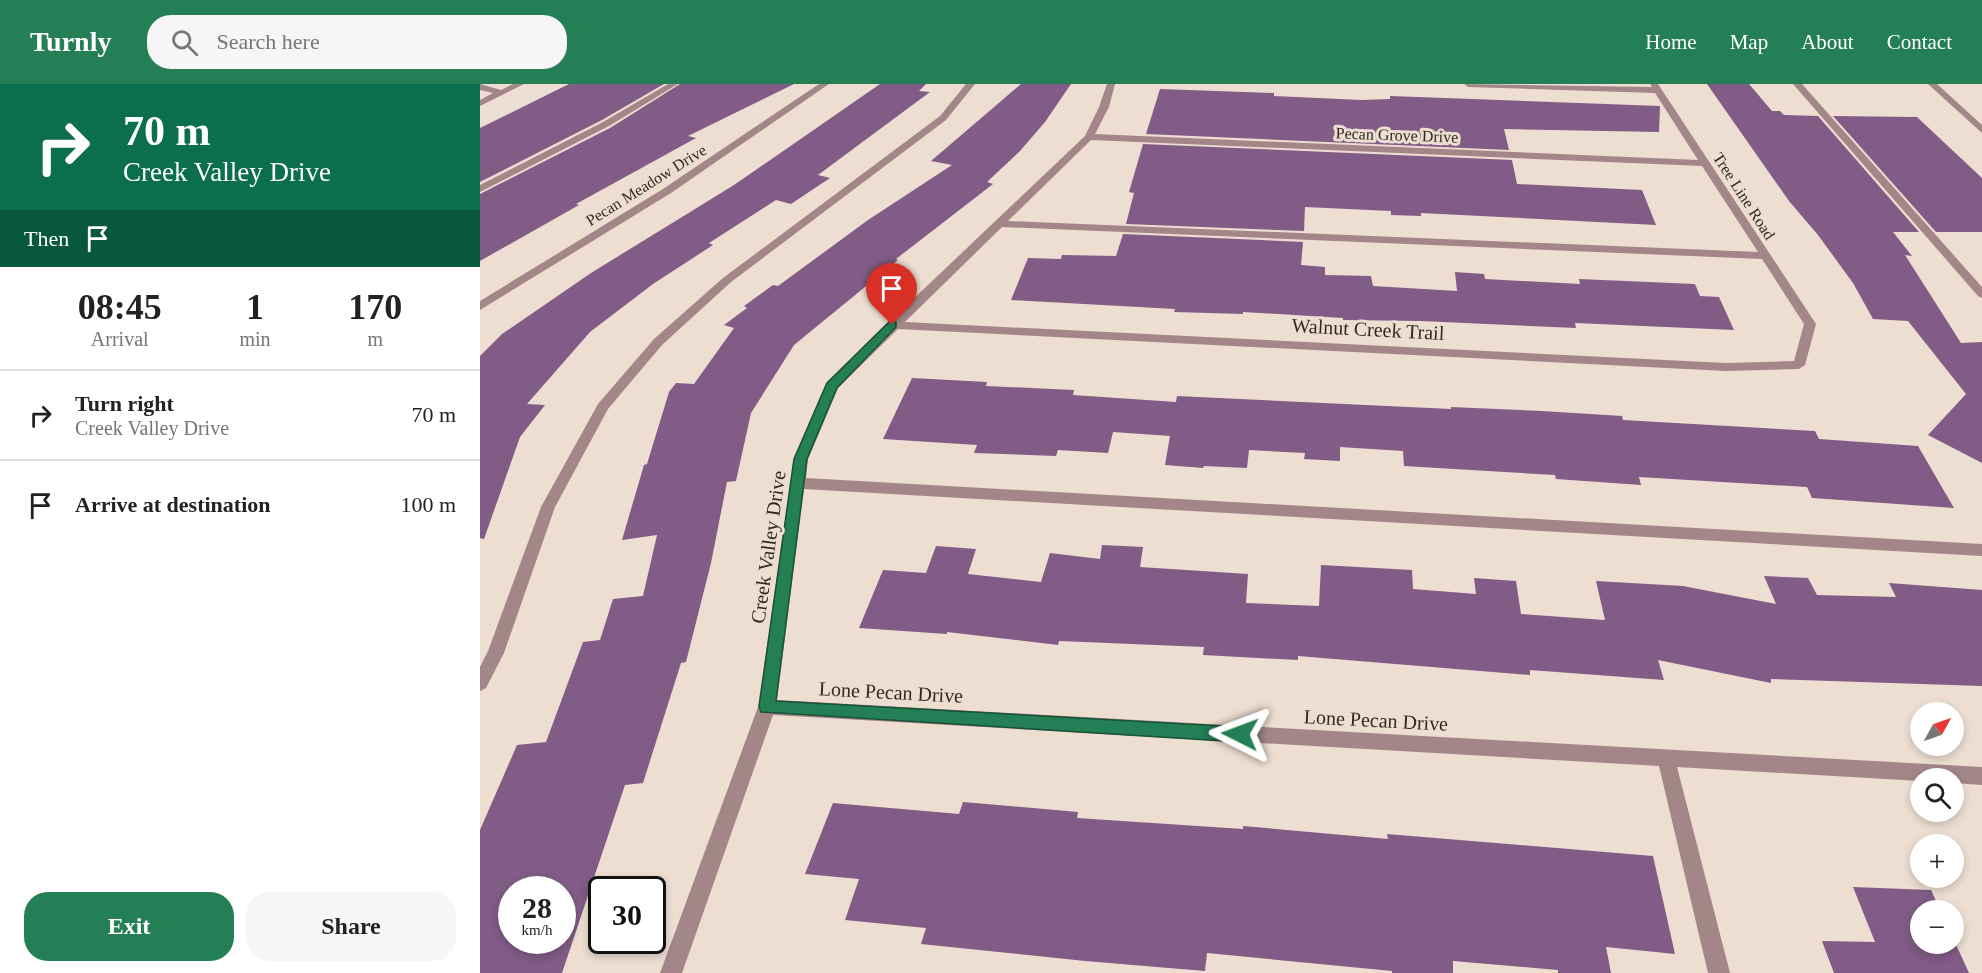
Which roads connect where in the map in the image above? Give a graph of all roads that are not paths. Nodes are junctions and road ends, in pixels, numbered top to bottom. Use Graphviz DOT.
graph roads {
  1 [pos="520,84"];
  2 [pos="674,84"];
  3 [pos="825,84"];
  4 [pos="971,84"];
  5 [pos="1110,84"];
  6 [pos="1468,84"];
  7 [pos="1797,84"];
  8 [pos="1932,84"];
  9 [pos="480,87"];
  10 [pos="1656,87"];
  11 [pos="503,93"];
  12 [pos="480,104"];
  13 [pos="1982,130"];
  14 [pos="1089,137"];
  15 [pos="1703,163"];
  16 [pos="480,189"];
  17 [pos="998,224"];
  18 [pos="1765,256"];
  19 [pos="1982,294"];
  20 [pos="480,306"];
  21 [pos="1810,324"];
  22 [pos="892,325"];
  23 [pos="798,483"];
  24 [pos="1982,550"];
  25 [pos="480,683"];
  26 [pos="767,707"];
  27 [pos="1666,759"];
  28 [pos="1982,776"];
  29 [pos="671,973"];
  30 [pos="1719,973"];
  1 -- 11 [label="street"];
  2 -- 16 [label="street"];
  3 -- 20 [label="street, Pecan Meadow Drive"];
  4 -- 25 [label="street"];
  5 -- 14 [label="street, Creek Valley Drive"];
  6 -- 10 [label="street"];
  7 -- 19 [label="street"];
  8 -- 13 [label="street"];
  9 -- 11 [label="street"];
  10 -- 15 [label="street, Tree Line Road"];
  11 -- 12 [label="street"];
  14 -- 15 [label="street, Pecan Grove Drive"];
  14 -- 17 [label="street, Creek Valley Drive"];
  15 -- 18 [label="street, Tree Line Road"];
  17 -- 18 [label="street"];
  17 -- 22 [label="street, Creek Valley Drive"];
  18 -- 21 [label="street, Tree Line Road"];
  21 -- 22 [label="street, Walnut Creek Trail"];
  22 -- 23 [label="street, Creek Valley Drive"];
  23 -- 24 [label="street"];
  23 -- 26 [label="street, Creek Valley Drive"];
  26 -- 27 [label="street, Lone Pecan Drive"];
  26 -- 29 [label="street, Creek Valley Drive"];
  27 -- 28 [label="street, Lone Pecan Drive"];
  27 -- 30 [label="street"];
}
